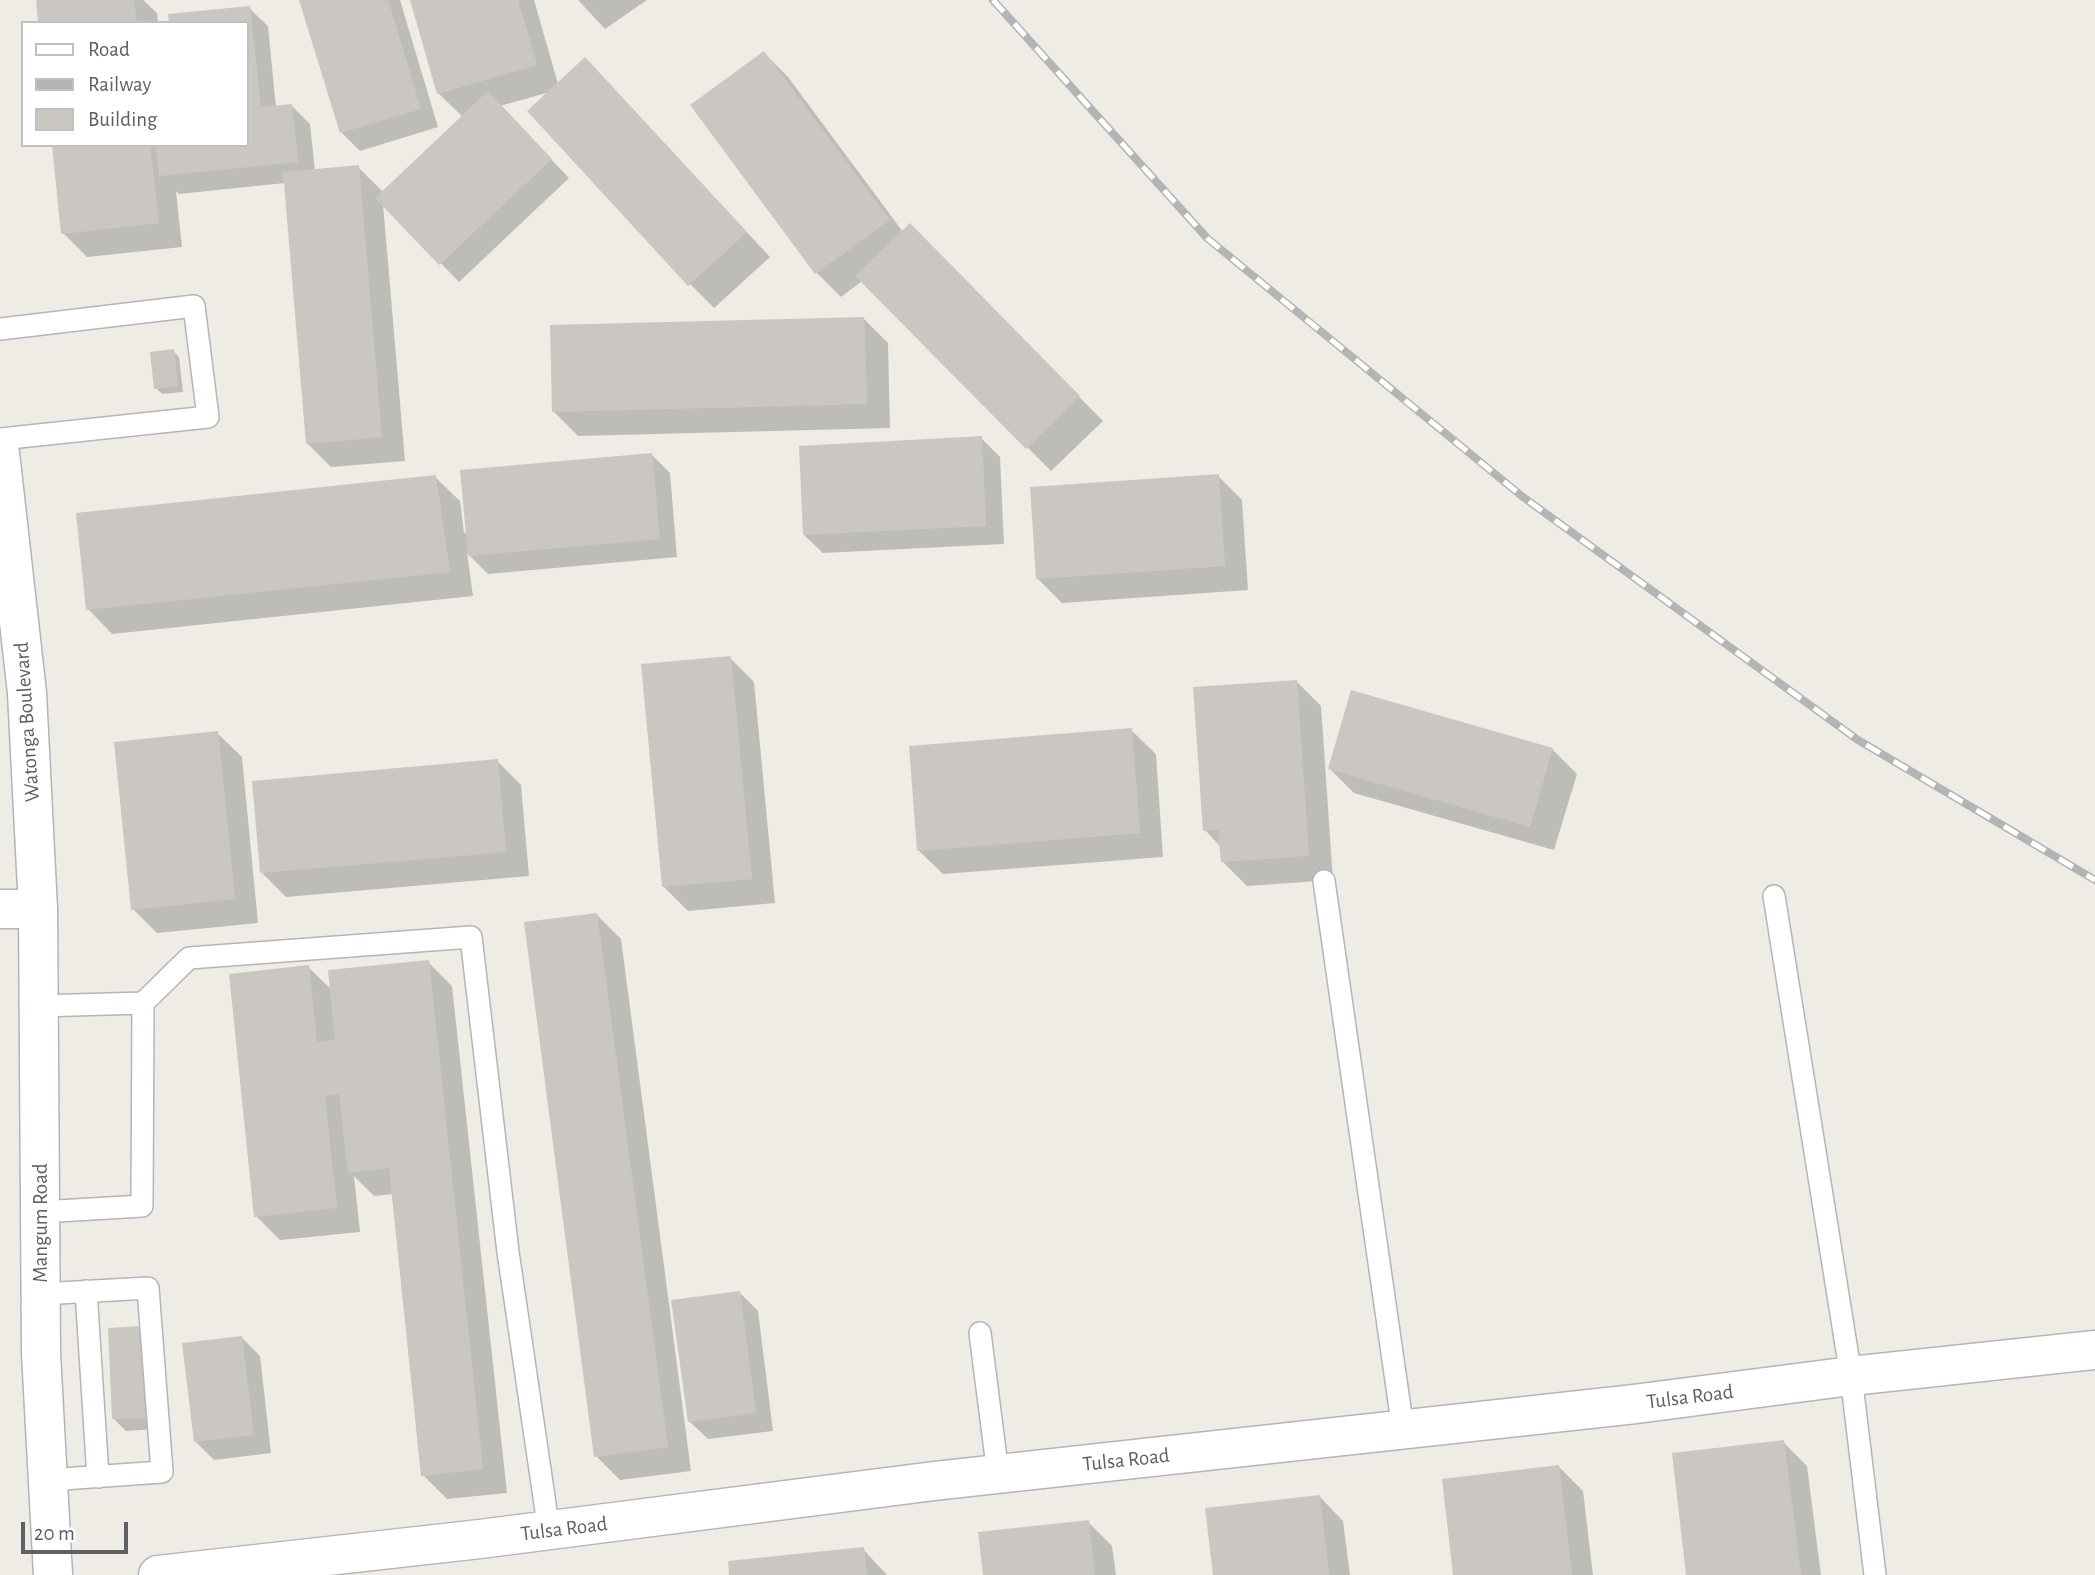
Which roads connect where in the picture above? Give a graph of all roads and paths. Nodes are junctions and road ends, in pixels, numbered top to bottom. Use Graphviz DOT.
graph roads {
  1 [pos="0,329"];
  2 [pos="0,439"];
  3 [pos="0,453"];
  4 [pos="1324,881"];
  5 [pos="1774,896"];
  6 [pos="0,909"];
  7 [pos="38,909"];
  8 [pos="143,1003"];
  9 [pos="39,1006"];
  10 [pos="41,1212"];
  11 [pos="86,1291"];
  12 [pos="41,1294"];
  13 [pos="980,1334"];
  14 [pos="2095,1350"];
  15 [pos="1851,1376"];
  16 [pos="1403,1429"];
  17 [pos="998,1474"];
  18 [pos="98,1476"];
  19 [pos="48,1480"];
  20 [pos="549,1531"];
  21 [pos="53,1575"];
  22 [pos="158,1575"];
  23 [pos="1875,1575"];
  1 -- 2 [label="lane"];
  3 -- 7 [label="street, Watonga Boulevard"];
  4 -- 16 [label="lane"];
  5 -- 15 [label="lane"];
  6 -- 7 [label="street"];
  7 -- 9 [label="street, Mangum Road"];
  8 -- 9 [label="lane"];
  8 -- 10 [label="lane"];
  8 -- 20 [label="lane"];
  9 -- 10 [label="street, Mangum Road"];
  10 -- 12 [label="street, Mangum Road"];
  11 -- 12 [label="lane"];
  11 -- 18 [label="lane"];
  11 -- 18 [label="lane"];
  12 -- 19 [label="street, Mangum Road"];
  13 -- 17 [label="lane"];
  14 -- 15 [label="street, Tulsa Road"];
  15 -- 16 [label="street, Tulsa Road"];
  15 -- 23 [label="lane"];
  16 -- 17 [label="street, Tulsa Road"];
  17 -- 20 [label="street, Tulsa Road"];
  18 -- 19 [label="lane"];
  19 -- 21 [label="street, Mangum Road"];
  20 -- 22 [label="street, Tulsa Road"];
}
